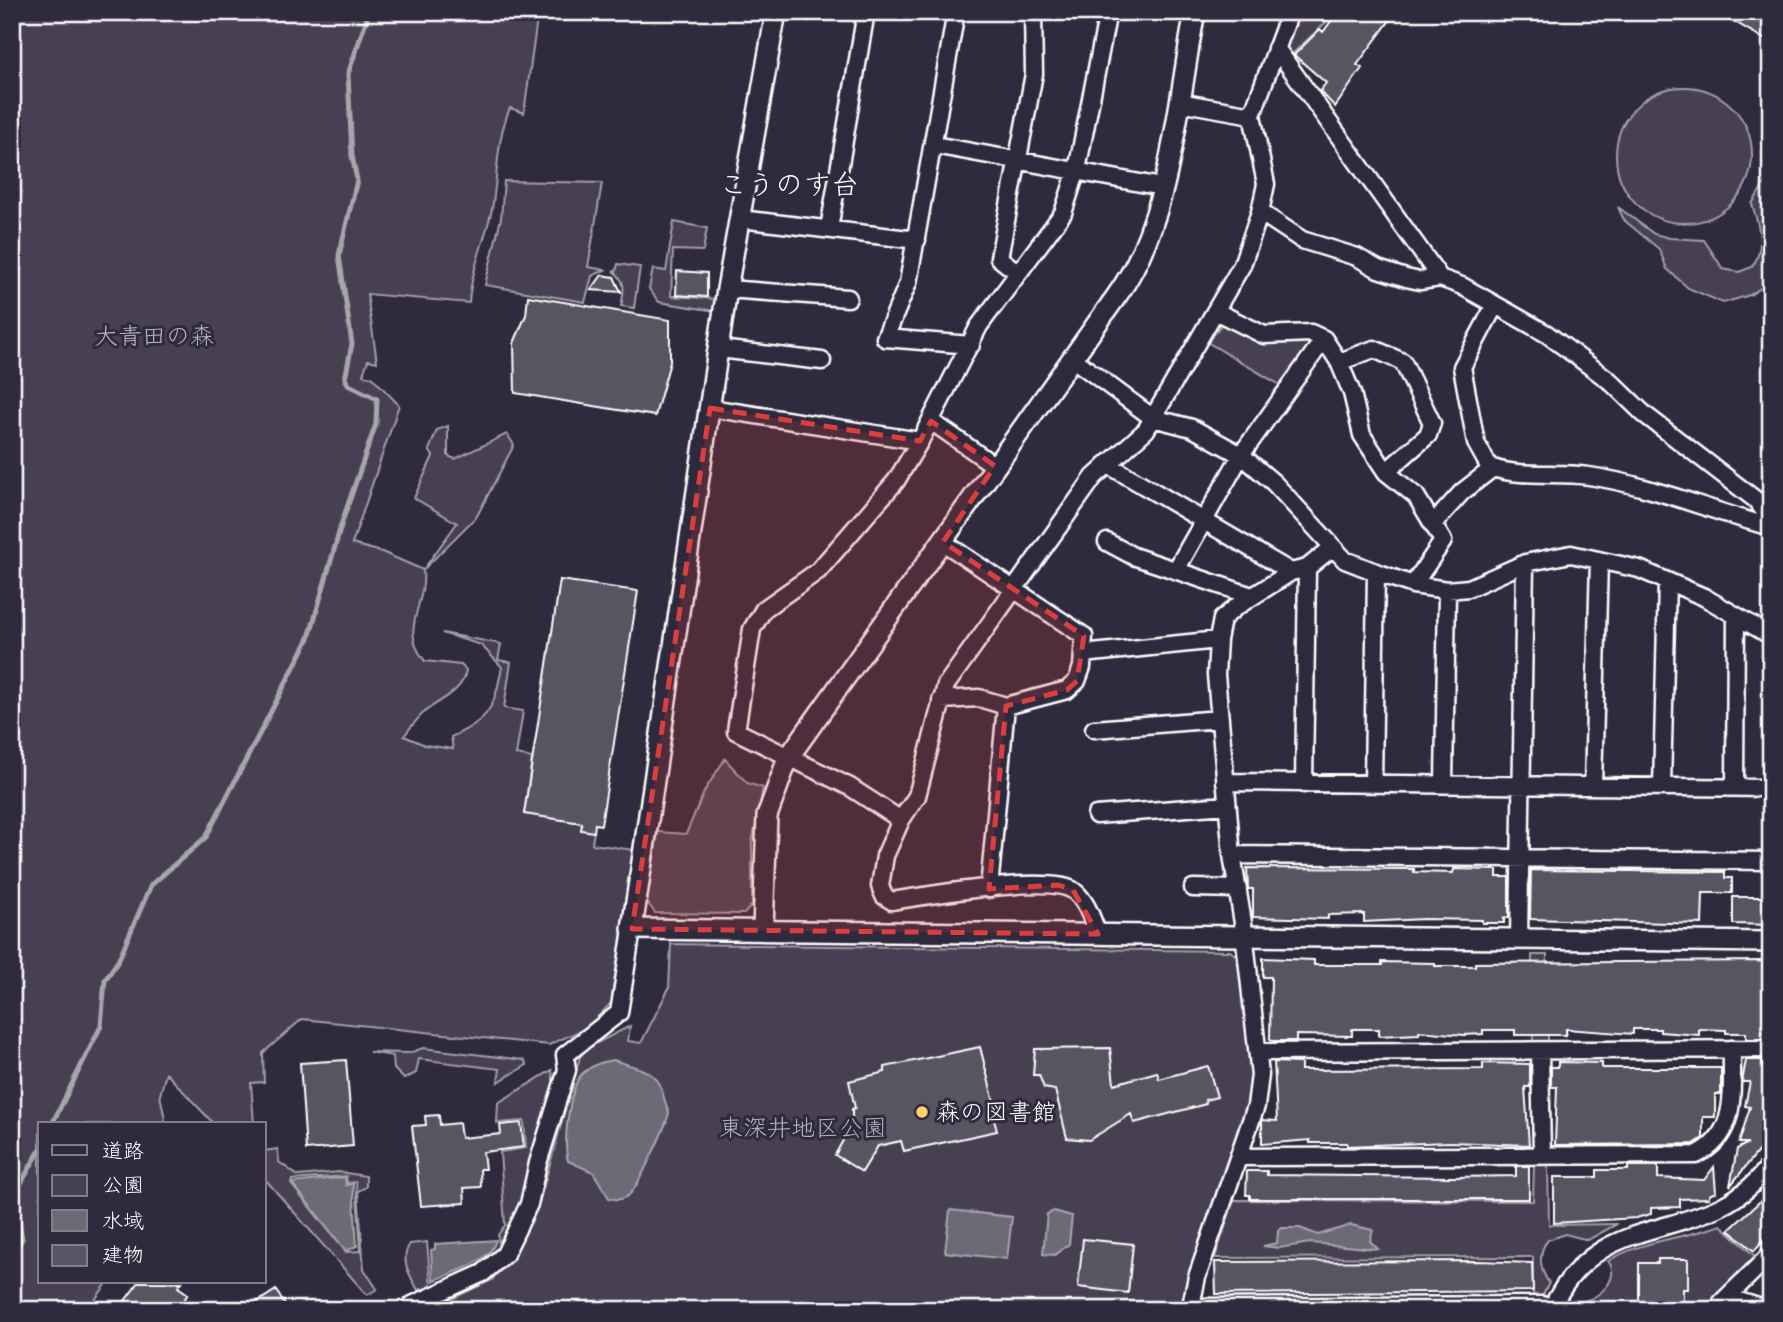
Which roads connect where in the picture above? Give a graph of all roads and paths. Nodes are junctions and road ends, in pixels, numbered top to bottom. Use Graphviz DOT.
graph roads {
  1 [pos="776,12"];
  2 [pos="866,12"];
  3 [pos="956,12"];
  4 [pos="1033,12"];
  5 [pos="1108,12"];
  6 [pos="1195,12"];
  7 [pos="1290,12"];
  8 [pos="1276,48"];
  9 [pos="1179,102"];
  10 [pos="1252,115"];
  11 [pos="934,145"];
  12 [pos="1018,162"];
  13 [pos="1077,170"];
  14 [pos="1162,187"];
  15 [pos="1260,212"];
  16 [pos="740,219"];
  17 [pos="829,229"];
  18 [pos="917,240"];
  19 [pos="1018,273"];
  20 [pos="1440,278"];
  21 [pos="727,289"];
  22 [pos="848,298"];
  23 [pos="1495,305"];
  24 [pos="1215,312"];
  25 [pos="1324,339"];
  26 [pos="971,345"];
  27 [pos="719,349"];
  28 [pos="1072,358"];
  29 [pos="822,361"];
  30 [pos="1339,362"];
  31 [pos="710,408"];
  32 [pos="1153,418"];
  33 [pos="931,421"];
  34 [pos="920,441"];
  35 [pos="1241,455"];
  36 [pos="1107,464"];
  37 [pos="995,466"];
  38 [pos="1490,470"];
  39 [pos="1386,472"];
  40 [pos="1771,520"];
  41 [pos="1203,522"];
  42 [pos="1433,524"];
  43 [pos="1771,527"];
  44 [pos="943,542"];
  45 [pos="1107,542"];
  46 [pos="1332,548"];
  47 [pos="1599,560"];
  48 [pos="1525,564"];
  49 [pos="1176,570"];
  50 [pos="1299,570"];
  51 [pos="1376,572"];
  52 [pos="1667,580"];
  53 [pos="1413,586"];
  54 [pos="1447,590"];
  55 [pos="1014,592"];
  56 [pos="1252,596"];
  57 [pos="1737,617"];
  58 [pos="1771,636"];
  59 [pos="1218,640"];
  60 [pos="1083,654"];
  61 [pos="941,700"];
  62 [pos="1006,706"];
  63 [pos="1220,719"];
  64 [pos="1094,729"];
  65 [pos="789,758"];
  66 [pos="1225,782"];
  67 [pos="1304,784"];
  68 [pos="1373,784"];
  69 [pos="1444,784"];
  70 [pos="1521,785"];
  71 [pos="1593,786"];
  72 [pos="1662,787"];
  73 [pos="1735,787"];
  74 [pos="1771,788"];
  75 [pos="1227,805"];
  76 [pos="1096,815"];
  77 [pos="901,820"];
  78 [pos="1232,855"];
  79 [pos="1520,858"];
  80 [pos="1771,861"];
  81 [pos="1193,888"];
  82 [pos="1238,888"];
  83 [pos="989,889"];
  84 [pos="632,929"];
  85 [pos="763,930"];
  86 [pos="1098,933"];
  87 [pos="1244,935"];
  88 [pos="1519,939"];
  89 [pos="1771,942"];
  90 [pos="1732,1049"];
  91 [pos="1771,1049"];
  92 [pos="1540,1051"];
  93 [pos="1259,1052"];
  94 [pos="1542,1155"];
  95 [pos="1239,1157"];
  96 [pos="1771,1163"];
  97 [pos="1771,1254"];
  98 [pos="1726,1304"];
  99 [pos="412,1305"];
  100 [pos="1190,1308"];
  101 [pos="1455,1308"];
  102 [pos="1551,1309"];
  103 [pos="1769,1310"];
  1 -- 16 [label="street"];
  2 -- 17 [label="street"];
  3 -- 11 [label="street"];
  4 -- 12 [label="street"];
  5 -- 13 [label="street"];
  6 -- 9 [label="street"];
  7 -- 8 [label="street"];
  8 -- 10 [label="street"];
  8 -- 20 [label="street"];
  9 -- 10 [label="street"];
  9 -- 14 [label="street"];
  10 -- 15 [label="street"];
  11 -- 12 [label="street"];
  11 -- 18 [label="street"];
  12 -- 13 [label="street"];
  12 -- 19 [label="street"];
  13 -- 14 [label="street"];
  13 -- 19 [label="street"];
  14 -- 28 [label="street"];
  15 -- 20 [label="street"];
  15 -- 24 [label="street"];
  16 -- 17 [label="street"];
  16 -- 21 [label="street"];
  17 -- 18 [label="street"];
  18 -- 26 [label="street"];
  19 -- 26 [label="street"];
  20 -- 23 [label="street"];
  21 -- 22 [label="street"];
  21 -- 27 [label="street"];
  23 -- 38 [label="street"];
  23 -- 40 [label="street"];
  24 -- 25 [label="street"];
  24 -- 32 [label="street"];
  25 -- 30 [label="street"];
  25 -- 35 [label="street"];
  26 -- 33 [label="street"];
  27 -- 29 [label="street"];
  27 -- 31 [label="street"];
  28 -- 32 [label="street"];
  28 -- 37 [label="street"];
  30 -- 39 [label="street"];
  30 -- 39 [label="street"];
  31 -- 34 [label="street"];
  31 -- 84 [label="street"];
  32 -- 35 [label="street"];
  32 -- 36 [label="street"];
  33 -- 34 [label="street"];
  33 -- 37 [label="street"];
  34 -- 65 [label="street"];
  35 -- 41 [label="street"];
  35 -- 46 [label="street"];
  36 -- 41 [label="street"];
  36 -- 55 [label="street"];
  37 -- 44 [label="street"];
  38 -- 42 [label="street"];
  38 -- 43 [label="street"];
  39 -- 42 [label="street"];
  41 -- 49 [label="street"];
  41 -- 50 [label="street"];
  42 -- 53 [label="street"];
  44 -- 55 [label="street"];
  44 -- 65 [label="street"];
  45 -- 49 [label="street"];
  46 -- 50 [label="street"];
  46 -- 51 [label="street"];
  47 -- 48 [label="street"];
  47 -- 52 [label="street"];
  47 -- 71 [label="street"];
  48 -- 54 [label="street"];
  48 -- 70 [label="street"];
  49 -- 56 [label="street"];
  50 -- 56 [label="street"];
  50 -- 67 [label="street"];
  51 -- 53 [label="street"];
  51 -- 68 [label="street"];
  52 -- 57 [label="street"];
  52 -- 72 [label="street"];
  53 -- 54 [label="street"];
  54 -- 69 [label="street"];
  55 -- 60 [label="street"];
  55 -- 61 [label="street"];
  56 -- 59 [label="street"];
  57 -- 58 [label="street"];
  57 -- 73 [label="street"];
  59 -- 60 [label="street"];
  59 -- 63 [label="street"];
  60 -- 62 [label="street"];
  61 -- 62 [label="street"];
  61 -- 77 [label="street"];
  62 -- 83 [label="street"];
  63 -- 64 [label="street"];
  63 -- 66 [label="street"];
  65 -- 77 [label="street"];
  65 -- 85 [label="street"];
  66 -- 67 [label="street"];
  66 -- 75 [label="street"];
  67 -- 68 [label="street"];
  68 -- 69 [label="street"];
  69 -- 70 [label="street"];
  70 -- 71 [label="street"];
  70 -- 79 [label="street"];
  71 -- 72 [label="street"];
  72 -- 73 [label="street"];
  73 -- 74 [label="street"];
  75 -- 76 [label="street"];
  75 -- 78 [label="street"];
  77 -- 83 [label="street"];
  78 -- 79 [label="street"];
  78 -- 82 [label="street"];
  79 -- 80 [label="street"];
  79 -- 88 [label="street"];
  81 -- 82 [label="street"];
  82 -- 87 [label="street"];
  83 -- 86 [label="street"];
  84 -- 85 [label="street"];
  84 -- 99 [label="street"];
  85 -- 86 [label="street"];
  86 -- 87 [label="street"];
  87 -- 88 [label="street"];
  87 -- 93 [label="street"];
  88 -- 89 [label="street"];
  90 -- 91 [label="street"];
  90 -- 92 [label="street"];
  90 -- 94 [label="street"];
  92 -- 93 [label="street"];
  92 -- 94 [label="street"];
  93 -- 95 [label="street"];
  94 -- 95 [label="street"];
  95 -- 100 [label="street"];
  96 -- 102 [label="street"];
  97 -- 98 [label="street"];
  98 -- 103 [label="street"];
  100 -- 101 [label="street"];
  101 -- 102 [label="street"];
}
